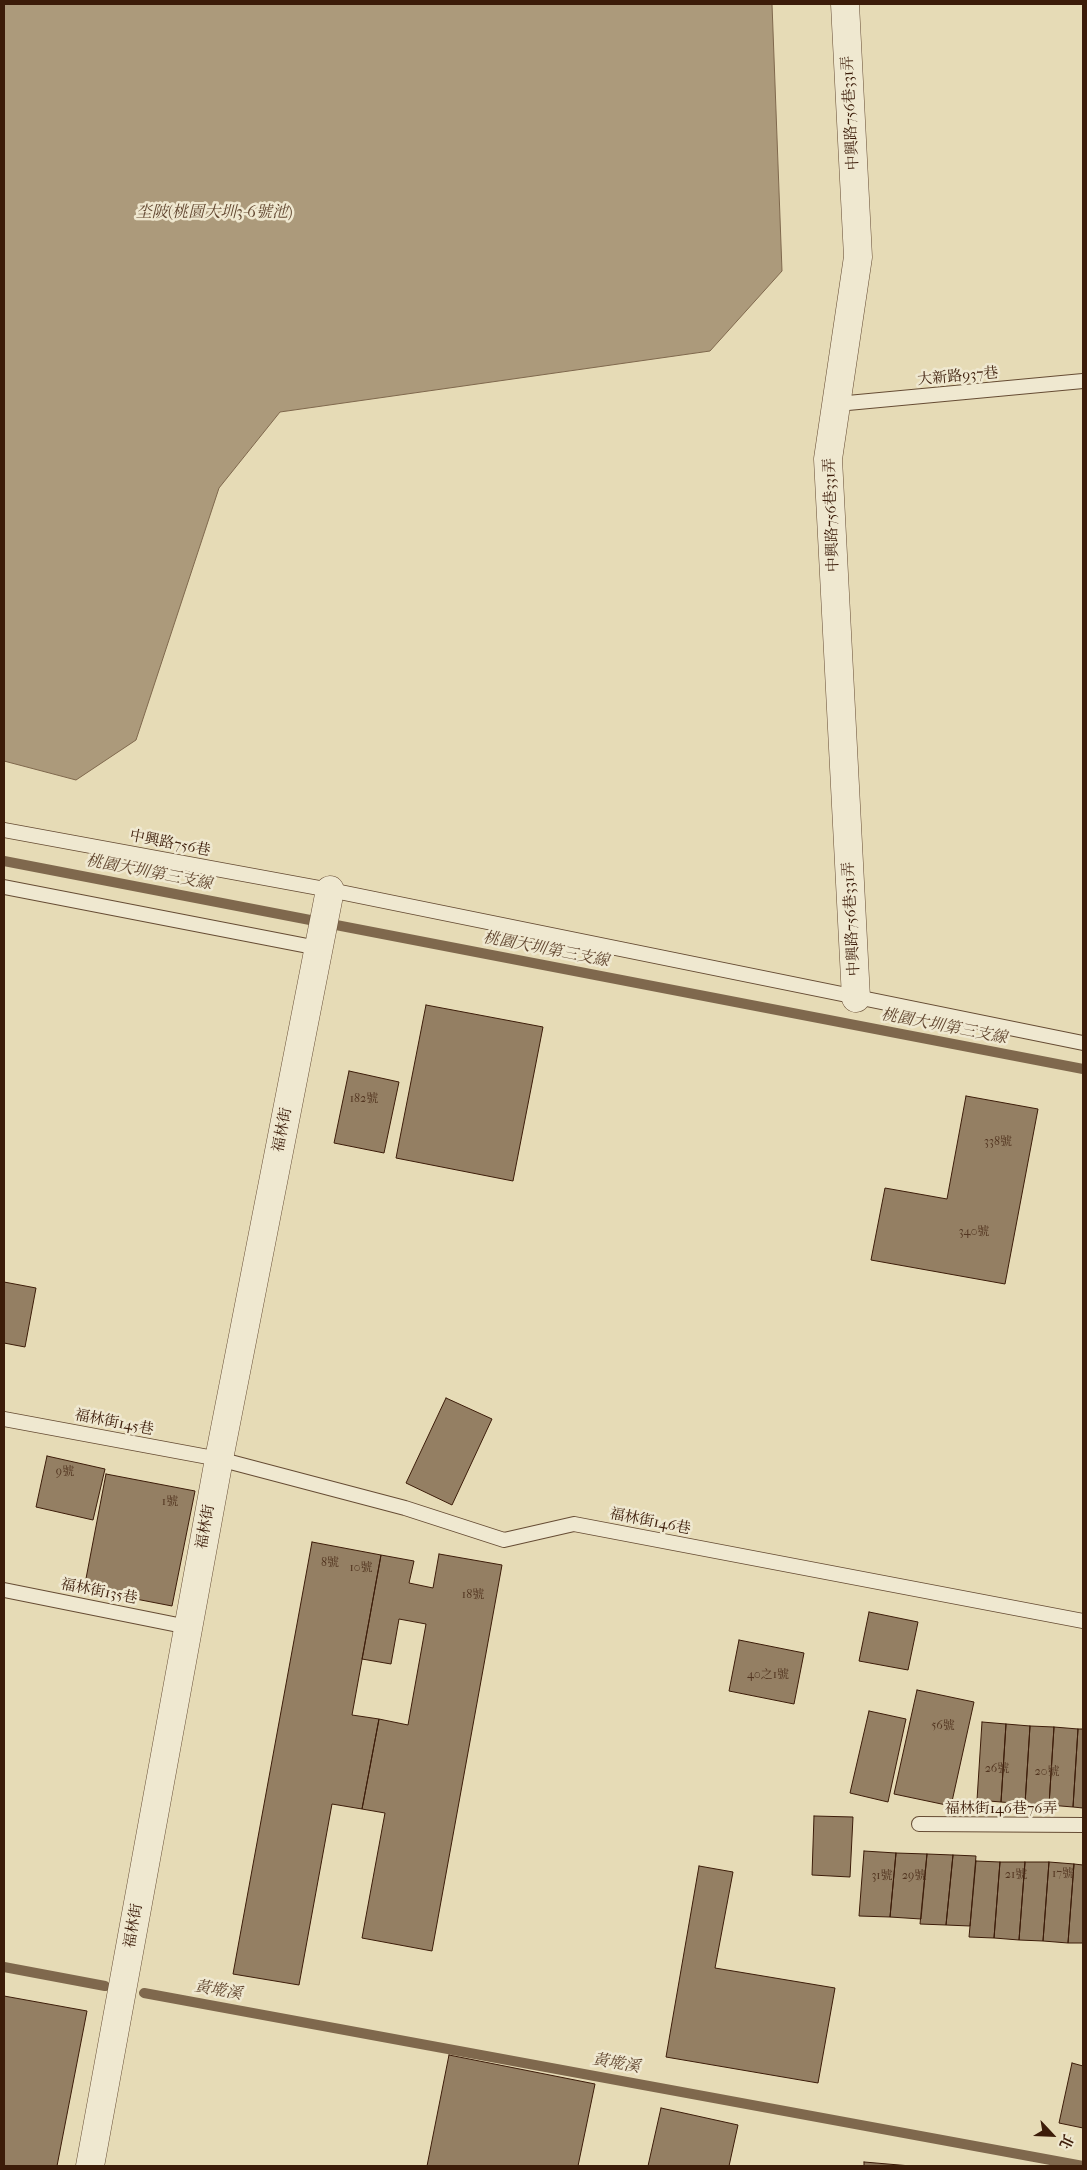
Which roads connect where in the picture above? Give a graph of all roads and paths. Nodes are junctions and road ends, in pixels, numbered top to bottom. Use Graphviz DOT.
graph roads {
  1 [pos="845,4"];
  2 [pos="1083,381"];
  3 [pos="837,404"];
  4 [pos="4,830"];
  5 [pos="4,887"];
  6 [pos="330,890"];
  7 [pos="318,948"];
  8 [pos="856,998"];
  9 [pos="1083,1043"];
  10 [pos="4,1419"];
  11 [pos="219,1459"];
  12 [pos="4,1590"];
  13 [pos="1083,1621"];
  14 [pos="188,1627"];
  15 [pos="918,1824"];
  16 [pos="1083,1826"];
  17 [pos="90,2166"];
  1 -- 3 [label="street, 中興路756巷331弄"];
  2 -- 3 [label="lane, 大新路937巷"];
  3 -- 8 [label="street, 中興路756巷331弄"];
  4 -- 6 [label="lane, 中興路756巷"];
  5 -- 7 [label="lane"];
  6 -- 7 [label="street, 福林街"];
  6 -- 8 [label="lane, 中興路756巷"];
  7 -- 11 [label="street, 福林街"];
  8 -- 9 [label="lane, 中興路756巷"];
  10 -- 11 [label="lane, 福林街145巷"];
  11 -- 13 [label="lane, 福林街146巷"];
  11 -- 14 [label="street, 福林街"];
  12 -- 14 [label="lane, 福林街135巷"];
  14 -- 17 [label="street, 福林街"];
  15 -- 16 [label="lane, 福林街146巷76弄"];
}
